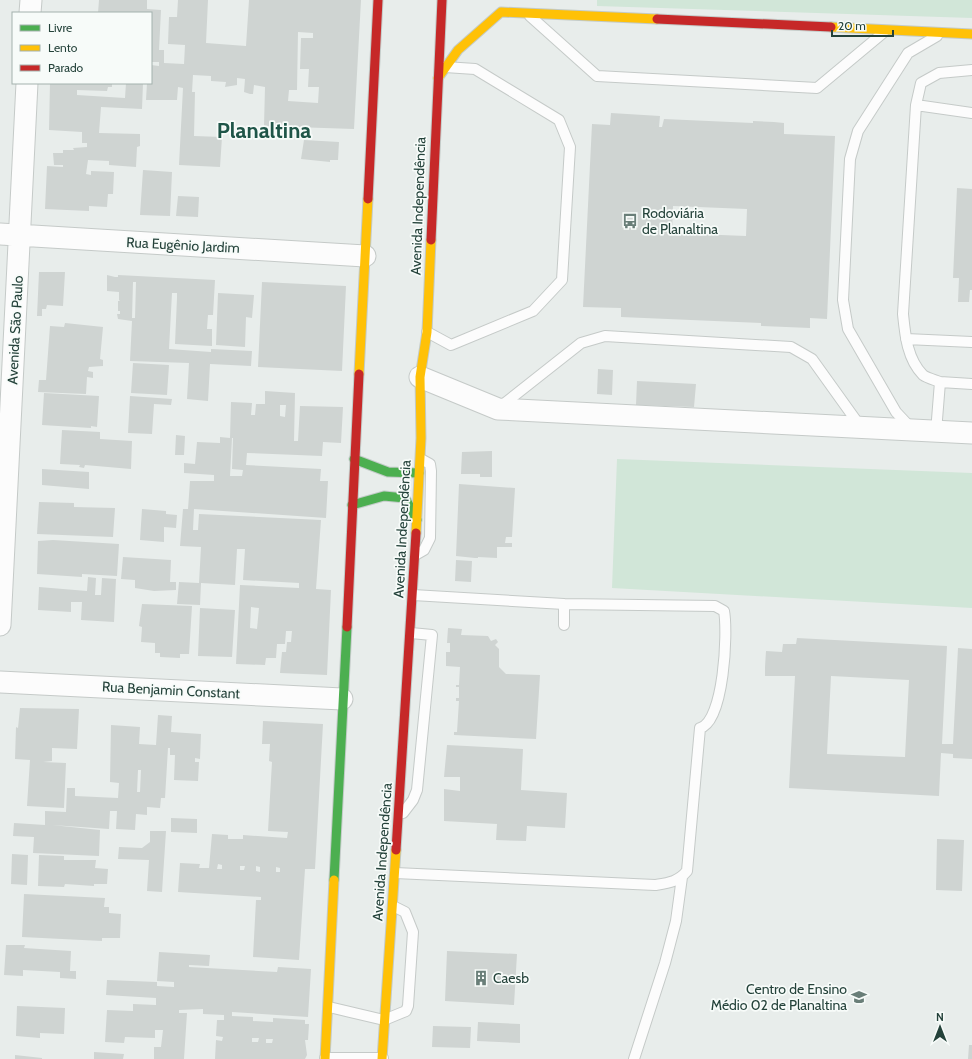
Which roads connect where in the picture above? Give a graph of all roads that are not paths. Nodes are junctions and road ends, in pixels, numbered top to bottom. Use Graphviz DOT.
graph roads {
  1 [pos="31,0"];
  2 [pos="378,0"];
  3 [pos="442,0"];
  4 [pos="585,5"];
  5 [pos="30,12"];
  6 [pos="527,13"];
  7 [pos="588,16"];
  8 [pos="886,30"];
  9 [pos="943,33"];
  10 [pos="972,34"];
  11 [pos="446,67"];
  12 [pos="972,70"];
  13 [pos="438,78"];
  14 [pos="27,84"];
  15 [pos="916,105"];
  16 [pos="972,113"];
  17 [pos="10,234"];
  18 [pos="365,256"];
  19 [pos="426,332"];
  20 [pos="906,339"];
  21 [pos="972,342"];
  22 [pos="420,377"];
  23 [pos="940,382"];
  24 [pos="972,384"];
  25 [pos="498,409"];
  26 [pos="862,428"];
  27 [pos="914,431"];
  28 [pos="936,432"];
  29 [pos="972,433"];
  30 [pos="354,459"];
  31 [pos="420,459"];
  32 [pos="419,473"];
  33 [pos="352,505"];
  34 [pos="417,520"];
  35 [pos="415,555"];
  36 [pos="413,595"];
  37 [pos="564,604"];
  38 [pos="0,625"];
  39 [pos="564,626"];
  40 [pos="411,633"];
  41 [pos="0,682"];
  42 [pos="342,699"];
  43 [pos="399,818"];
  44 [pos="395,873"];
  45 [pos="682,877"];
  46 [pos="393,906"];
  47 [pos="329,1007"];
  48 [pos="384,1020"];
  49 [pos="325,1058"];
  50 [pos="383,1058"];
  51 [pos="634,1059"];
  1 -- 5 [label="street"];
  2 -- 18 [label="main road"];
  3 -- 13 [label="main road, Avenida Independência"];
  4 -- 7 [label="main road"];
  6 -- 7 [label="main road"];
  6 -- 8 [label="lane"];
  6 -- 11 [label="main road"];
  7 -- 8 [label="main road"];
  8 -- 9 [label="main road"];
  9 -- 10 [label="main road"];
  9 -- 27 [label="lane"];
  11 -- 13 [label="main road"];
  11 -- 19 [label="lane"];
  12 -- 15 [label="lane"];
  13 -- 19 [label="main road, Avenida Independência"];
  14 -- 17 [label="street, Avenida São Paulo"];
  15 -- 16 [label="lane"];
  15 -- 20 [label="lane"];
  17 -- 18 [label="street, Rua Eugênio Jardim"];
  17 -- 38 [label="street, Avenida São Paulo"];
  18 -- 30 [label="main road"];
  19 -- 22 [label="main road, Avenida Independência"];
  20 -- 21 [label="lane"];
  20 -- 23 [label="lane"];
  22 -- 25 [label="street"];
  22 -- 31 [label="main road, Avenida Independência"];
  23 -- 24 [label="lane"];
  23 -- 28 [label="lane"];
  25 -- 26 [label="street"];
  25 -- 26 [label="lane"];
  26 -- 27 [label="street"];
  27 -- 28 [label="street"];
  28 -- 29 [label="street"];
  30 -- 32 [label="main road"];
  30 -- 33 [label="main road"];
  31 -- 32 [label="main road, Avenida Independência"];
  31 -- 35 [label="lane"];
  32 -- 34 [label="main road, Avenida Independência"];
  33 -- 34 [label="main road"];
  33 -- 42 [label="main road"];
  34 -- 35 [label="main road, Avenida Independência"];
  35 -- 36 [label="main road, Avenida Independência"];
  36 -- 37 [label="lane"];
  36 -- 40 [label="main road, Avenida Independência"];
  37 -- 39 [label="lane"];
  37 -- 45 [label="lane"];
  40 -- 43 [label="main road, Avenida Independência"];
  40 -- 43 [label="lane"];
  41 -- 42 [label="street, Rua Benjamin Constant"];
  42 -- 47 [label="main road"];
  43 -- 44 [label="main road, Avenida Independência"];
  44 -- 45 [label="lane"];
  44 -- 46 [label="main road, Avenida Independência"];
  45 -- 51 [label="lane"];
  46 -- 48 [label="main road, Avenida Independência"];
  46 -- 48 [label="lane"];
  47 -- 48 [label="lane"];
  47 -- 49 [label="main road"];
  48 -- 50 [label="main road, Avenida Independência"];
  49 -- 50 [label="lane"];
}
